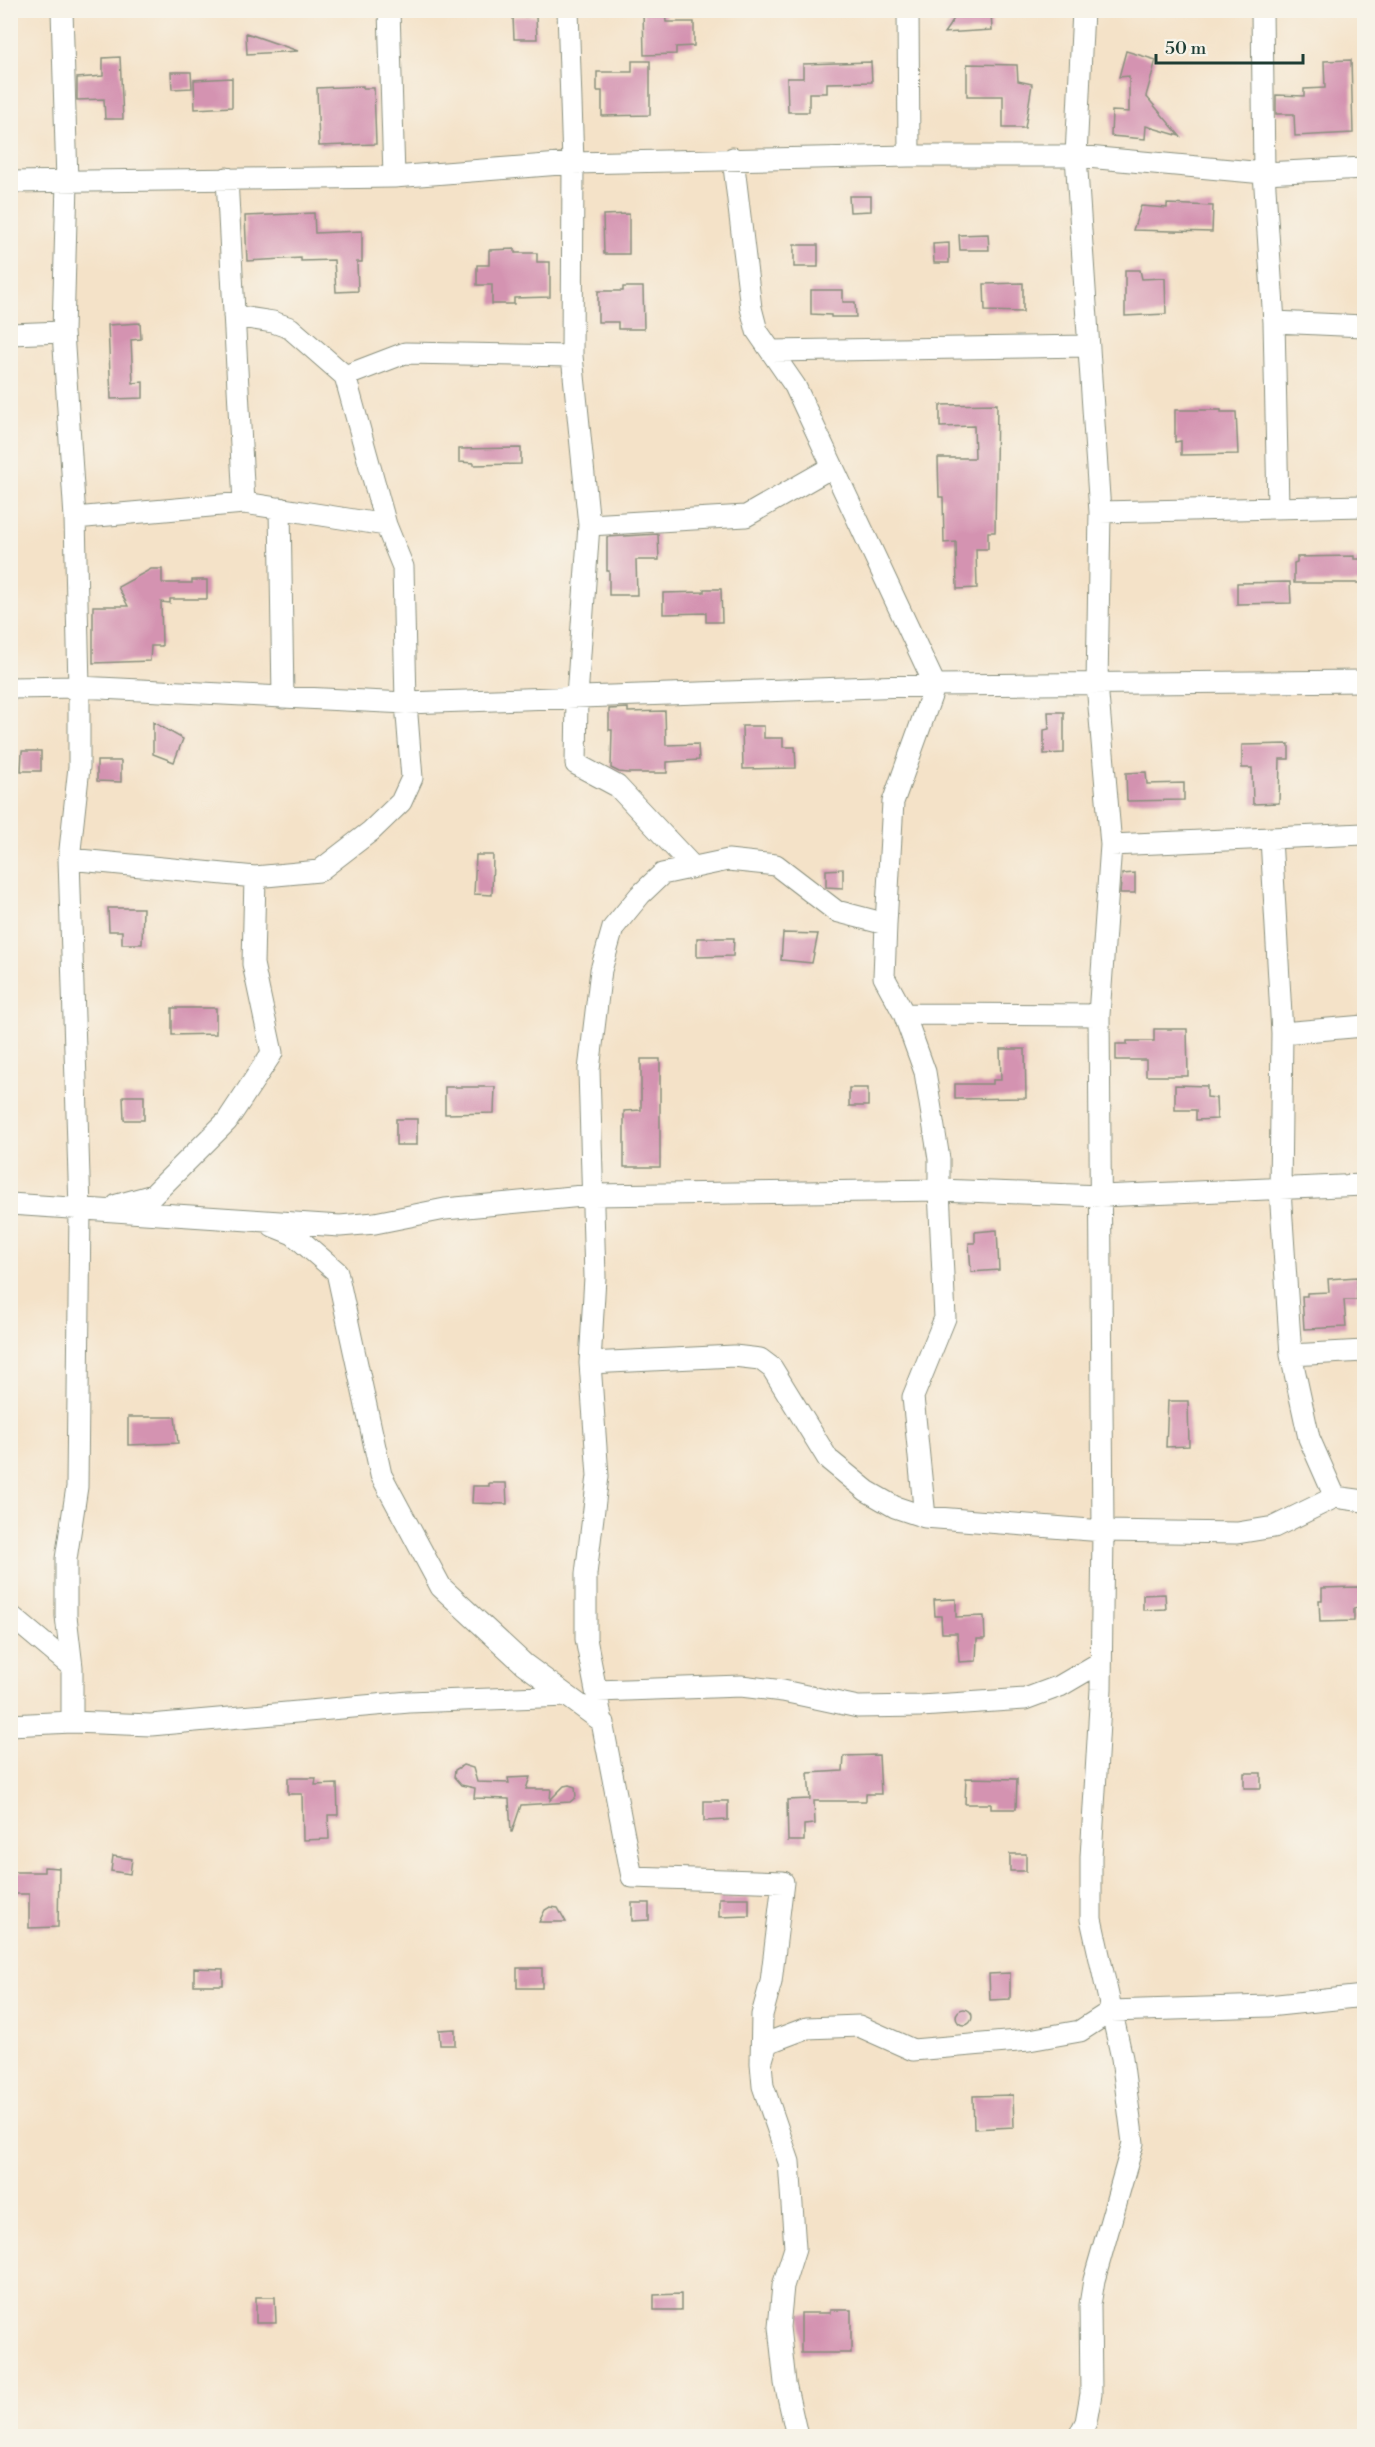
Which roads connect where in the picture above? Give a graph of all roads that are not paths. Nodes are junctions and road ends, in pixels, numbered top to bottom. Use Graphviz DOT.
graph roads {
  1 [pos="62,10"];
  2 [pos="568,10"];
  3 [pos="908,10"];
  4 [pos="1083,10"];
  5 [pos="1262,10"];
  6 [pos="383,11"];
  7 [pos="909,156"];
  8 [pos="1076,156"];
  9 [pos="733,158"];
  10 [pos="573,163"];
  11 [pos="1365,168"];
  12 [pos="1264,173"];
  13 [pos="394,177"];
  14 [pos="227,178"];
  15 [pos="10,182"];
  16 [pos="67,182"];
  17 [pos="234,316"];
  18 [pos="1274,322"];
  19 [pos="1365,326"];
  20 [pos="63,332"];
  21 [pos="10,334"];
  22 [pos="1088,346"];
  23 [pos="771,351"];
  24 [pos="572,356"];
  25 [pos="345,376"];
  26 [pos="832,467"];
  27 [pos="244,503"];
  28 [pos="1365,506"];
  29 [pos="1278,507"];
  30 [pos="280,508"];
  31 [pos="1100,512"];
  32 [pos="75,518"];
  33 [pos="386,525"];
  34 [pos="589,525"];
  35 [pos="1365,681"];
  36 [pos="1097,684"];
  37 [pos="935,686"];
  38 [pos="79,687"];
  39 [pos="10,688"];
  40 [pos="577,697"];
  41 [pos="283,698"];
  42 [pos="406,703"];
  43 [pos="1365,834"];
  44 [pos="1271,838"];
  45 [pos="1111,845"];
  46 [pos="69,859"];
  47 [pos="693,867"];
  48 [pos="255,878"];
  49 [pos="886,924"];
  50 [pos="904,1014"];
  51 [pos="1099,1015"];
  52 [pos="1365,1026"];
  53 [pos="1282,1033"];
  54 [pos="1365,1185"];
  55 [pos="939,1190"];
  56 [pos="1280,1190"];
  57 [pos="593,1194"];
  58 [pos="1101,1197"];
  59 [pos="10,1204"];
  60 [pos="90,1210"];
  61 [pos="256,1220"];
  62 [pos="1365,1351"];
  63 [pos="1291,1355"];
  64 [pos="590,1363"];
  65 [pos="1335,1497"];
  66 [pos="1365,1501"];
  67 [pos="925,1517"];
  68 [pos="1103,1532"];
  69 [pos="10,1615"];
  70 [pos="1101,1662"];
  71 [pos="72,1667"];
  72 [pos="597,1691"];
  73 [pos="567,1696"];
  74 [pos="72,1722"];
  75 [pos="604,1723"];
  76 [pos="10,1725"];
  77 [pos="1365,1996"];
  78 [pos="1111,2012"];
  79 [pos="761,2063"];
  80 [pos="797,2436"];
  81 [pos="1079,2436"];
  1 -- 16 [label="street"];
  2 -- 10 [label="street"];
  3 -- 7 [label="street"];
  4 -- 8 [label="street"];
  5 -- 12 [label="street"];
  6 -- 13 [label="street"];
  7 -- 8 [label="street"];
  7 -- 9 [label="street"];
  8 -- 12 [label="street"];
  8 -- 22 [label="street"];
  9 -- 10 [label="street"];
  9 -- 23 [label="street"];
  10 -- 13 [label="street"];
  10 -- 24 [label="street"];
  11 -- 12 [label="street"];
  12 -- 18 [label="street"];
  13 -- 14 [label="street"];
  14 -- 16 [label="street"];
  14 -- 17 [label="street"];
  15 -- 16 [label="street"];
  16 -- 20 [label="street"];
  17 -- 25 [label="street"];
  17 -- 27 [label="street"];
  18 -- 19 [label="street"];
  18 -- 29 [label="street"];
  20 -- 21 [label="street"];
  20 -- 32 [label="street"];
  22 -- 23 [label="street"];
  22 -- 31 [label="street"];
  23 -- 26 [label="street"];
  24 -- 25 [label="street"];
  24 -- 34 [label="street"];
  25 -- 33 [label="street"];
  26 -- 34 [label="street"];
  26 -- 37 [label="street"];
  27 -- 30 [label="street"];
  27 -- 32 [label="street"];
  28 -- 29 [label="street"];
  29 -- 31 [label="street"];
  30 -- 33 [label="street"];
  30 -- 41 [label="street"];
  31 -- 36 [label="street"];
  32 -- 38 [label="street"];
  33 -- 42 [label="street"];
  34 -- 40 [label="street"];
  35 -- 36 [label="street"];
  36 -- 37 [label="street"];
  36 -- 45 [label="street"];
  37 -- 40 [label="street"];
  37 -- 49 [label="street"];
  38 -- 39 [label="street"];
  38 -- 41 [label="street"];
  38 -- 46 [label="street"];
  40 -- 42 [label="street"];
  40 -- 47 [label="street"];
  41 -- 42 [label="street"];
  42 -- 48 [label="street"];
  43 -- 44 [label="street"];
  44 -- 45 [label="street"];
  44 -- 53 [label="street"];
  45 -- 51 [label="street"];
  46 -- 48 [label="street"];
  46 -- 60 [label="street"];
  47 -- 49 [label="street"];
  47 -- 57 [label="street"];
  48 -- 60 [label="street"];
  49 -- 50 [label="street"];
  50 -- 51 [label="street"];
  50 -- 55 [label="street"];
  51 -- 58 [label="street"];
  52 -- 53 [label="street"];
  53 -- 56 [label="street"];
  54 -- 56 [label="street"];
  55 -- 57 [label="street"];
  55 -- 58 [label="street"];
  55 -- 67 [label="street"];
  56 -- 58 [label="street"];
  56 -- 63 [label="street"];
  57 -- 61 [label="street"];
  57 -- 64 [label="street"];
  58 -- 68 [label="street"];
  59 -- 60 [label="street"];
  60 -- 61 [label="street"];
  60 -- 71 [label="street"];
  61 -- 73 [label="street"];
  62 -- 63 [label="street"];
  63 -- 65 [label="street"];
  64 -- 67 [label="street"];
  64 -- 72 [label="street"];
  65 -- 66 [label="street"];
  65 -- 68 [label="street"];
  67 -- 68 [label="street"];
  68 -- 70 [label="street"];
  69 -- 71 [label="street"];
  70 -- 72 [label="street"];
  70 -- 78 [label="street"];
  71 -- 74 [label="street"];
  72 -- 75 [label="street"];
  73 -- 74 [label="street"];
  73 -- 75 [label="street"];
  74 -- 76 [label="street"];
  75 -- 79 [label="street"];
  77 -- 78 [label="street"];
  78 -- 79 [label="street"];
  78 -- 81 [label="street"];
  79 -- 80 [label="street"];
}
